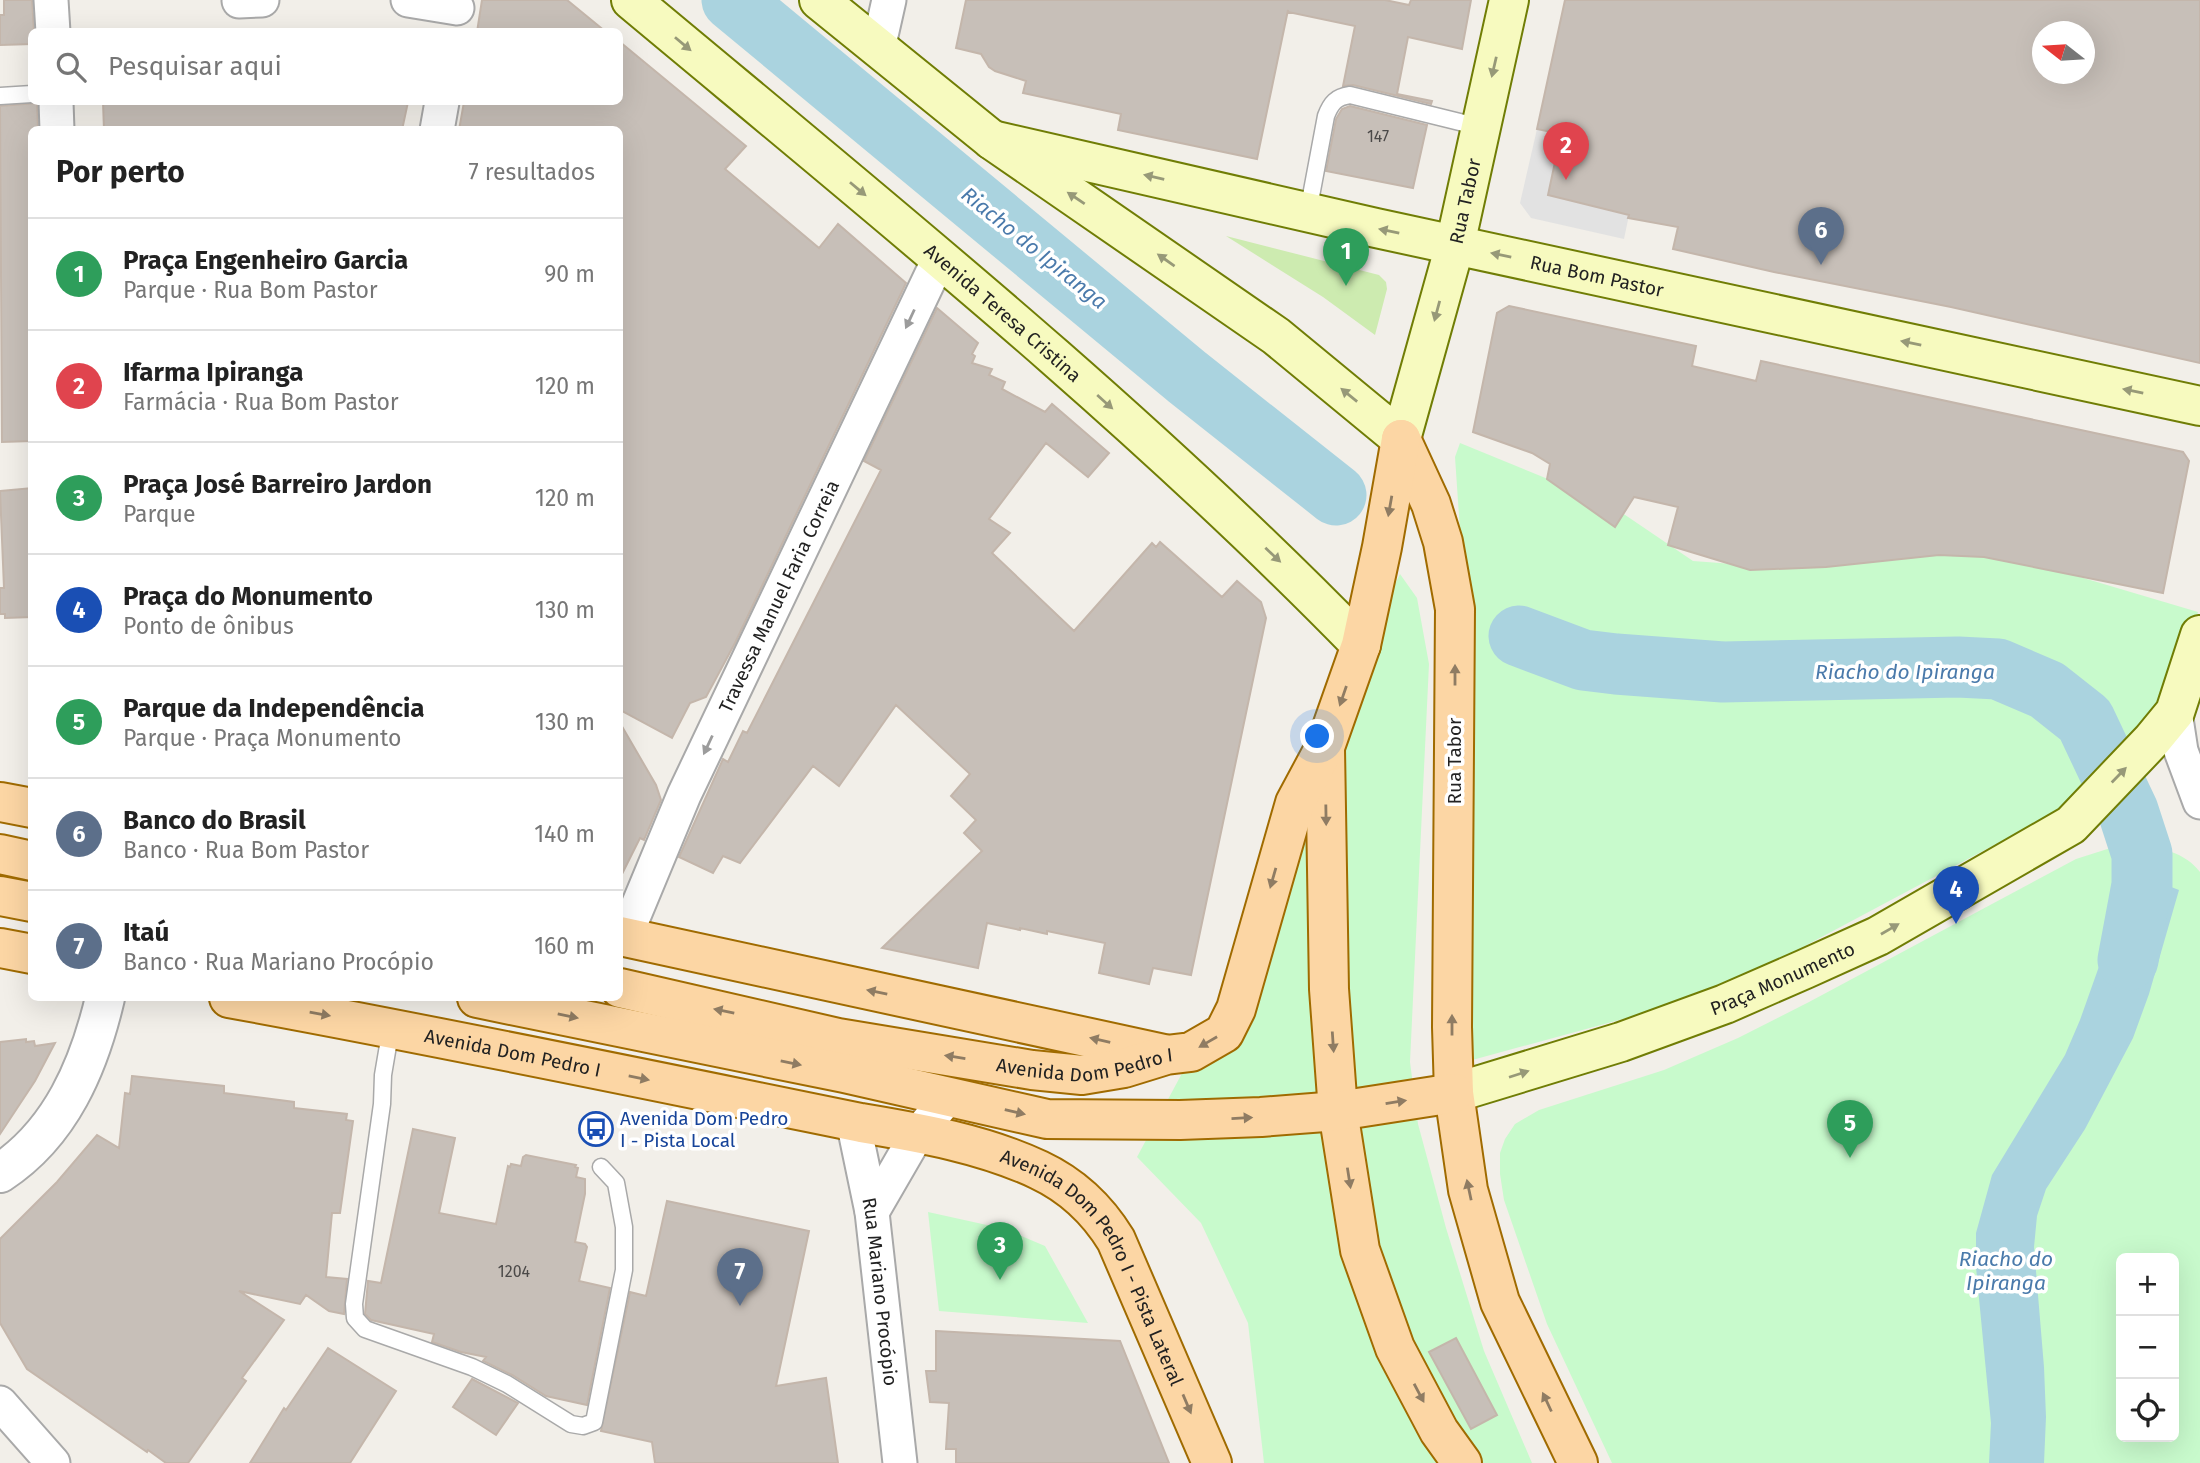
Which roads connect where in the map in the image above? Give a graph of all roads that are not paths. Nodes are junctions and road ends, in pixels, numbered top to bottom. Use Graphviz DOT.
graph roads {
  1 [pos="51,0"];
  2 [pos="408,0"];
  3 [pos="631,0"];
  4 [pos="820,0"];
  5 [pos="889,0"];
  6 [pos="1509,0"];
  7 [pos="456,13"];
  8 [pos="53,28"];
  9 [pos="878,49"];
  10 [pos="28,94"];
  11 [pos="0,96"];
  12 [pos="56,105"];
  13 [pos="441,105"];
  14 [pos="57,126"];
  15 [pos="438,126"];
  16 [pos="1480,127"];
  17 [pos="992,140"];
  18 [pos="1308,212"];
  19 [pos="1455,245"];
  20 [pos="940,257"];
  21 [pos="2200,406"];
  22 [pos="1401,439"];
  23 [pos="2200,635"];
  24 [pos="1360,645"];
  25 [pos="2164,726"];
  26 [pos="1325,747"];
  27 [pos="0,802"];
  28 [pos="2200,802"];
  29 [pos="28,807"];
  30 [pos="0,854"];
  31 [pos="28,860"];
  32 [pos="0,896"];
  33 [pos="28,901"];
  34 [pos="623,935"];
  35 [pos="623,937"];
  36 [pos="0,947"];
  37 [pos="28,953"];
  38 [pos="818,979"];
  39 [pos="623,989"];
  40 [pos="104,1001"];
  41 [pos="246,1001"];
  42 [pos="496,1001"];
  43 [pos="391,1027"];
  44 [pos="841,1055"];
  45 [pos="1166,1055"];
  46 [pos="1454,1093"];
  47 [pos="949,1097"];
  48 [pos="1338,1111"];
  49 [pos="853,1121"];
  50 [pos="919,1133"];
  51 [pos="601,1167"];
  52 [pos="0,1173"];
  53 [pos="872,1212"];
  54 [pos="0,1403"];
  55 [pos="54,1463"];
  56 [pos="900,1463"];
  57 [pos="1213,1463"];
  58 [pos="1462,1463"];
  59 [pos="1578,1463"];
  1 -- 8 [label="street"];
  2 -- 7 [label="street"];
  3 -- 20 [label="main road, Avenida Teresa Cristina, one-way"];
  4 -- 9 [label="main road"];
  5 -- 9 [label="street"];
  6 -- 16 [label="main road, Rua Tabor, one-way"];
  9 -- 17 [label="main road"];
  10 -- 11 [label="lane"];
  12 -- 14 [label="street"];
  13 -- 15 [label="street"];
  16 -- 18 [label="lane"];
  16 -- 19 [label="main road, Rua Tabor"];
  18 -- 17 [label="main road, Rua Bom Pastor, one-way"];
  22 -- 17 [label="main road, one-way"];
  19 -- 18 [label="main road, Rua Bom Pastor, one-way"];
  21 -- 19 [label="main road, Rua Bom Pastor, one-way"];
  19 -- 22 [label="main road, Rua Tabor, one-way"];
  20 -- 24 [label="main road, Avenida Teresa Cristina, one-way"];
  20 -- 34 [label="street, Travessa Manuel Faria Correia, one-way"];
  22 -- 24 [label="main road, Rua Tabor, one-way"];
  46 -- 22 [label="main road, Rua Tabor, one-way"];
  23 -- 25 [label="main road"];
  24 -- 26 [label="main road, Rua Tabor, one-way"];
  25 -- 28 [label="street"];
  46 -- 25 [label="main road, Praça Monumento, one-way"];
  26 -- 45 [label="main road, Rua Tabor, one-way"];
  26 -- 48 [label="main road, Rua Tabor, one-way"];
  27 -- 29 [label="main road"];
  30 -- 31 [label="main road"];
  32 -- 33 [label="main road"];
  35 -- 38 [label="main road, Avenida Dom Pedro I"];
  36 -- 37 [label="main road"];
  38 -- 44 [label="main road"];
  45 -- 38 [label="main road, Avenida Dom Pedro I, one-way"];
  44 -- 39 [label="main road, Avenida Dom Pedro I, one-way"];
  40 -- 52 [label="street"];
  41 -- 43 [label="main road, Avenida Dom Pedro I, one-way"];
  42 -- 44 [label="main road, Avenida Dom Pedro I, one-way"];
  43 -- 49 [label="main road, Avenida Dom Pedro I, one-way"];
  43 -- 51 [label="lane"];
  45 -- 44 [label="main road, Avenida Dom Pedro I, one-way"];
  44 -- 47 [label="main road, Avenida Dom Pedro I"];
  44 -- 49 [label="main road"];
  48 -- 46 [label="main road, Praça Monumento, one-way"];
  59 -- 46 [label="main road, one-way"];
  47 -- 48 [label="main road, Avenida Dom Pedro I, one-way"];
  47 -- 50 [label="street"];
  48 -- 58 [label="main road, one-way"];
  49 -- 50 [label="main road, Avenida Dom Pedro I"];
  49 -- 53 [label="street, Rua Mariano Procópio"];
  50 -- 53 [label="street"];
  50 -- 57 [label="main road, Avenida Dom Pedro I - Pista Lateral, one-way"];
  53 -- 56 [label="street, Rua Mariano Procópio"];
  54 -- 55 [label="street"];
}
